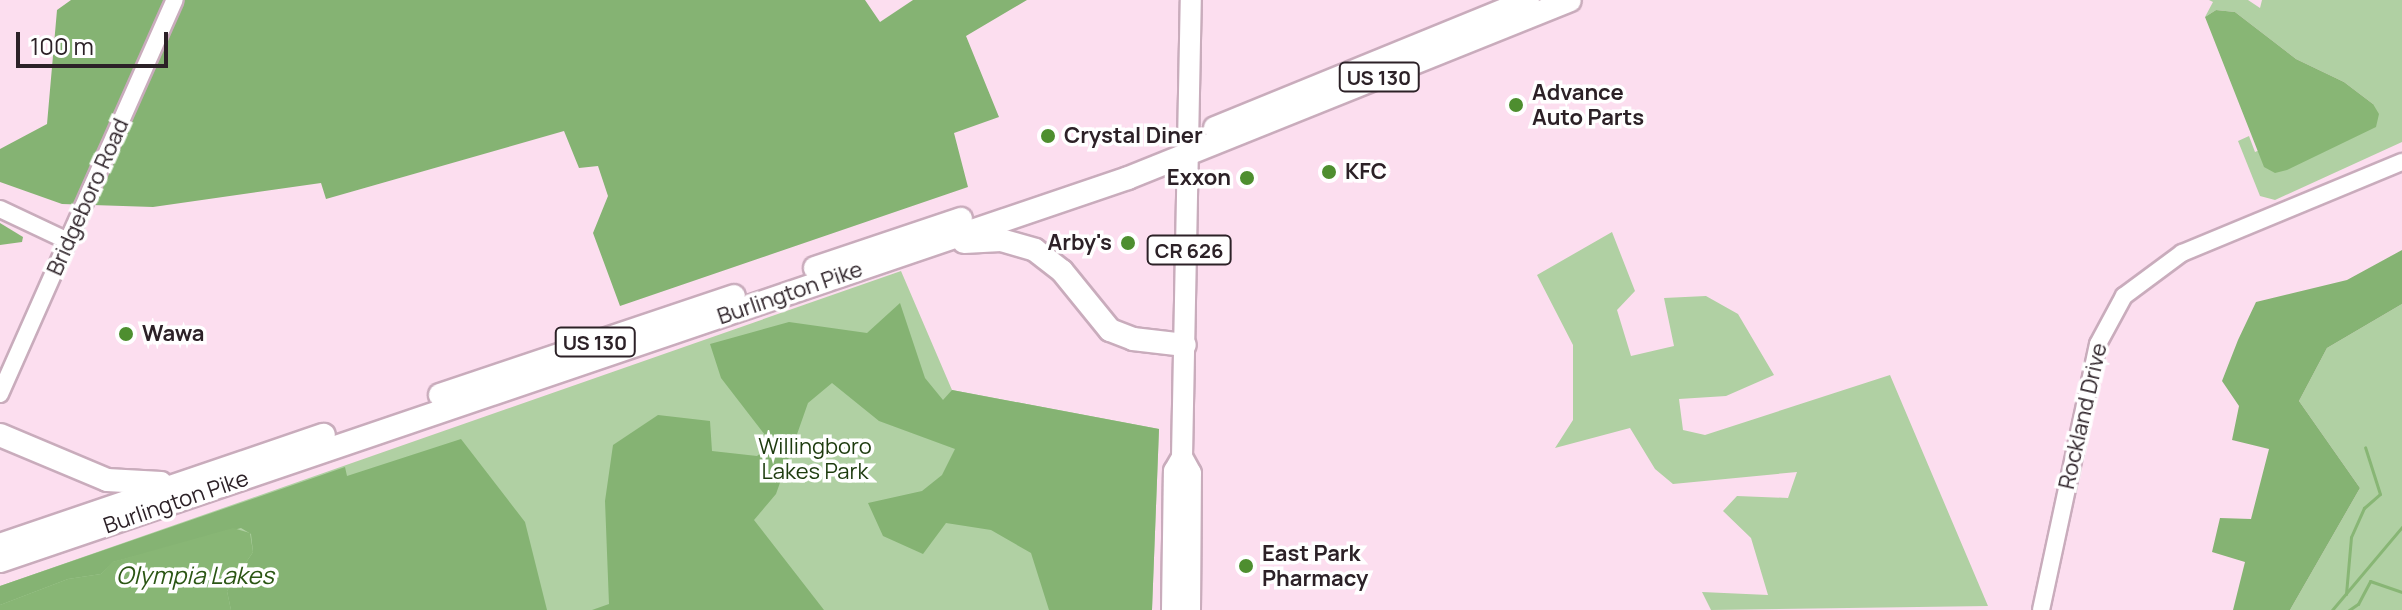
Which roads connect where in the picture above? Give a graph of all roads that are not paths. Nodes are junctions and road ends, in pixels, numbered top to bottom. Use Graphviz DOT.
graph roads {
  1 [pos="175,0"];
  2 [pos="1191,0"];
  3 [pos="1570,0"];
  4 [pos="1517,1"];
  5 [pos="1189,147"];
  6 [pos="2402,162"];
  7 [pos="0,209"];
  8 [pos="68,241"];
  9 [pos="938,242"];
  10 [pos="1185,345"];
  11 [pos="0,394"];
  12 [pos="0,435"];
  13 [pos="1182,457"];
  14 [pos="178,484"];
  15 [pos="0,545"];
  16 [pos="0,561"];
  17 [pos="1172,610"];
  18 [pos="1190,610"];
  19 [pos="2041,610"];
  1 -- 8 [label="street, Bridgeboro Road"];
  2 -- 5 [label="main road, CR 626"];
  3 -- 5 [label="highway, Burlington Pike / US 130"];
  4 -- 5 [label="highway, Burlington Pike / US 130"];
  5 -- 9 [label="highway, Burlington Pike / US 130"];
  5 -- 10 [label="main road, CR 626"];
  5 -- 14 [label="highway, Burlington Pike / US 130"];
  6 -- 19 [label="street, Rockland Drive"];
  7 -- 8 [label="street"];
  8 -- 11 [label="street, Bridgeboro Road"];
  9 -- 10 [label="highway"];
  9 -- 16 [label="highway, Burlington Pike / US 130"];
  10 -- 13 [label="main road, CR 626"];
  12 -- 14 [label="highway"];
  13 -- 17 [label="main road, CR 626"];
  13 -- 18 [label="main road, CR 626"];
  14 -- 15 [label="highway, Burlington Pike / US 130"];
}
